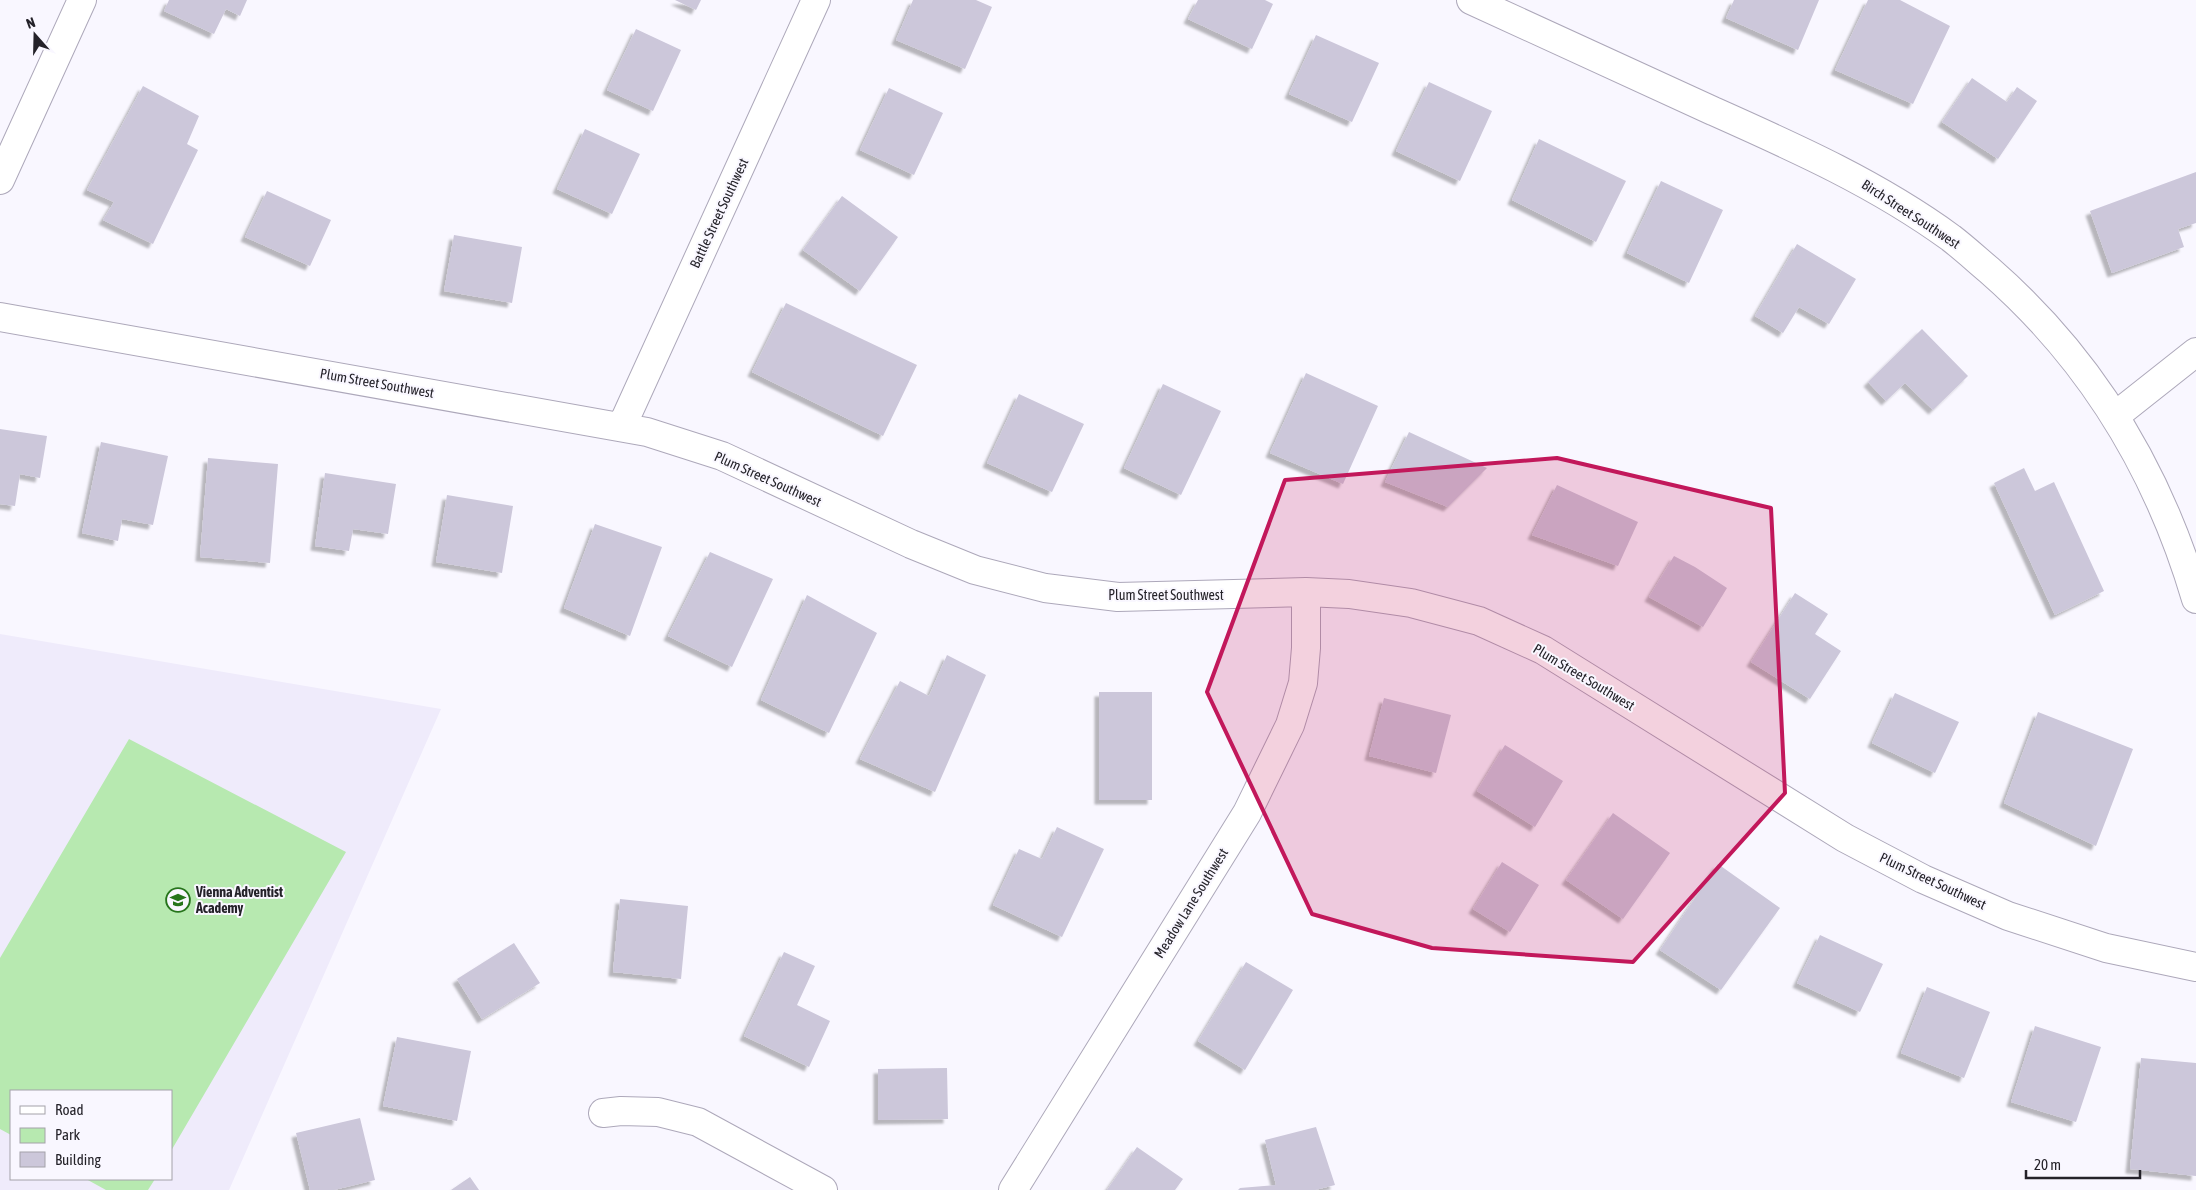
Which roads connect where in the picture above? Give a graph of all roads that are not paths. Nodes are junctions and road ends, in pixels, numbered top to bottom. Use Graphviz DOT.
graph roads {
  1 [pos="82,0"];
  2 [pos="816,0"];
  3 [pos="1471,0"];
  4 [pos="0,180"];
  5 [pos="0,316"];
  6 [pos="2196,352"];
  7 [pos="2115,416"];
  8 [pos="622,426"];
  9 [pos="1306,592"];
  10 [pos="2196,599"];
  11 [pos="2196,967"];
  12 [pos="603,1113"];
  13 [pos="823,1190"];
  14 [pos="1013,1190"];
  1 -- 4 [label="street"];
  2 -- 8 [label="street, Battle Street Southwest"];
  3 -- 7 [label="street, Birch Street Southwest"];
  5 -- 8 [label="street, Plum Street Southwest"];
  6 -- 7 [label="street"];
  7 -- 10 [label="street, Birch Street Southwest"];
  8 -- 9 [label="street, Plum Street Southwest"];
  9 -- 11 [label="street, Plum Street Southwest"];
  9 -- 14 [label="street, Meadow Lane Southwest"];
  12 -- 13 [label="street"];
}
